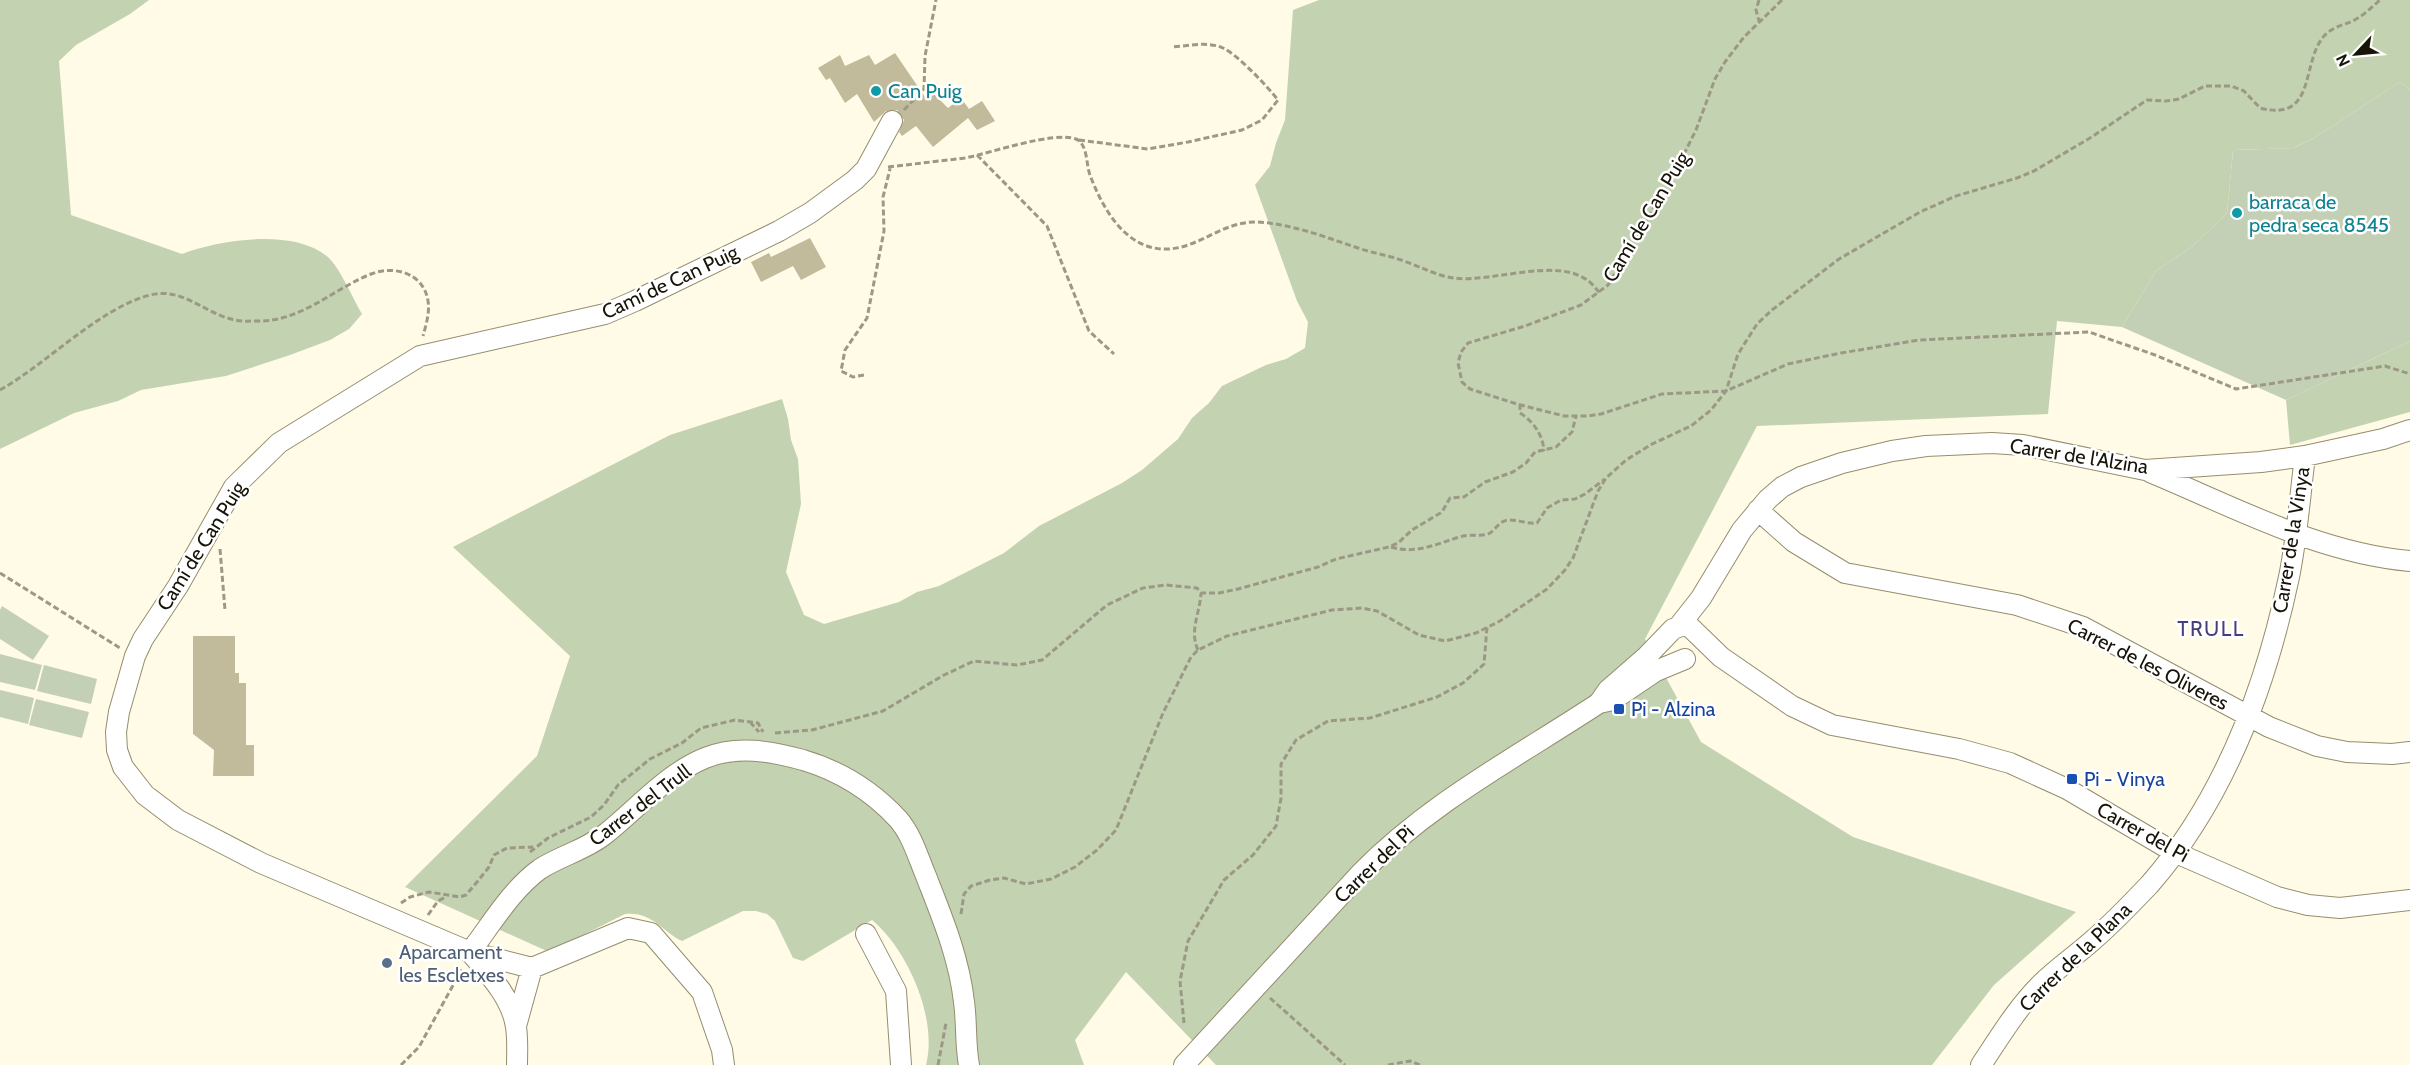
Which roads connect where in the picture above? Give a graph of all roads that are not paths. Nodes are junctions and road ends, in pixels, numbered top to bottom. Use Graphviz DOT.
graph roads {
  1 [pos="889,128"];
  2 [pos="2410,430"];
  3 [pos="2305,456"];
  4 [pos="2145,470"];
  5 [pos="1758,510"];
  6 [pos="2295,533"];
  7 [pos="2410,561"];
  8 [pos="1701,598"];
  9 [pos="1674,630"];
  10 [pos="1699,635"];
  11 [pos="1721,657"];
  12 [pos="1688,659"];
  13 [pos="1599,703"];
  14 [pos="2247,716"];
  15 [pos="2410,752"];
  16 [pos="2174,852"];
  17 [pos="2410,900"];
  18 [pos="866,934"];
  19 [pos="470,952"];
  20 [pos="532,968"];
  21 [pos="516,1026"];
  22 [pos="517,1065"];
  23 [pos="724,1065"];
  24 [pos="901,1065"];
  25 [pos="969,1065"];
  26 [pos="1184,1065"];
  27 [pos="1981,1065"];
  1 -- 19 [label="street, Camí de Can Puig"];
  2 -- 3 [label="street, Carrer de l'Alzina"];
  3 -- 4 [label="street, Carrer de l'Alzina"];
  3 -- 6 [label="street, Carrer de la Vinya"];
  4 -- 5 [label="street, Carrer de l'Alzina"];
  4 -- 6 [label="street"];
  5 -- 8 [label="street, Carrer de l'Alzina"];
  5 -- 14 [label="street, Carrer de les Oliveres"];
  6 -- 7 [label="street"];
  6 -- 14 [label="street, Carrer de la Vinya"];
  8 -- 9 [label="street, Carrer de l'Alzina"];
  8 -- 10 [label="street, Carrer de l'Alzina"];
  9 -- 10 [label="street"];
  9 -- 12 [label="street"];
  9 -- 13 [label="street, Carrer del Pi"];
  10 -- 11 [label="street, Carrer del Pi"];
  10 -- 12 [label="street"];
  11 -- 12 [label="street, Carrer del Pi"];
  11 -- 16 [label="street, Carrer del Pi"];
  12 -- 13 [label="street, Carrer del Pi"];
  13 -- 26 [label="street, Carrer del Pi"];
  14 -- 15 [label="street, Carrer de les Oliveres"];
  14 -- 16 [label="street, Carrer de la Vinya"];
  16 -- 17 [label="street, Carrer del Pi"];
  16 -- 27 [label="street, Carrer de la Plana"];
  18 -- 24 [label="street"];
  19 -- 20 [label="street, Camí de Can Puig"];
  19 -- 21 [label="street"];
  19 -- 25 [label="street, Carrer del Trull"];
  20 -- 21 [label="street"];
  20 -- 23 [label="street"];
  21 -- 22 [label="street"];
}
